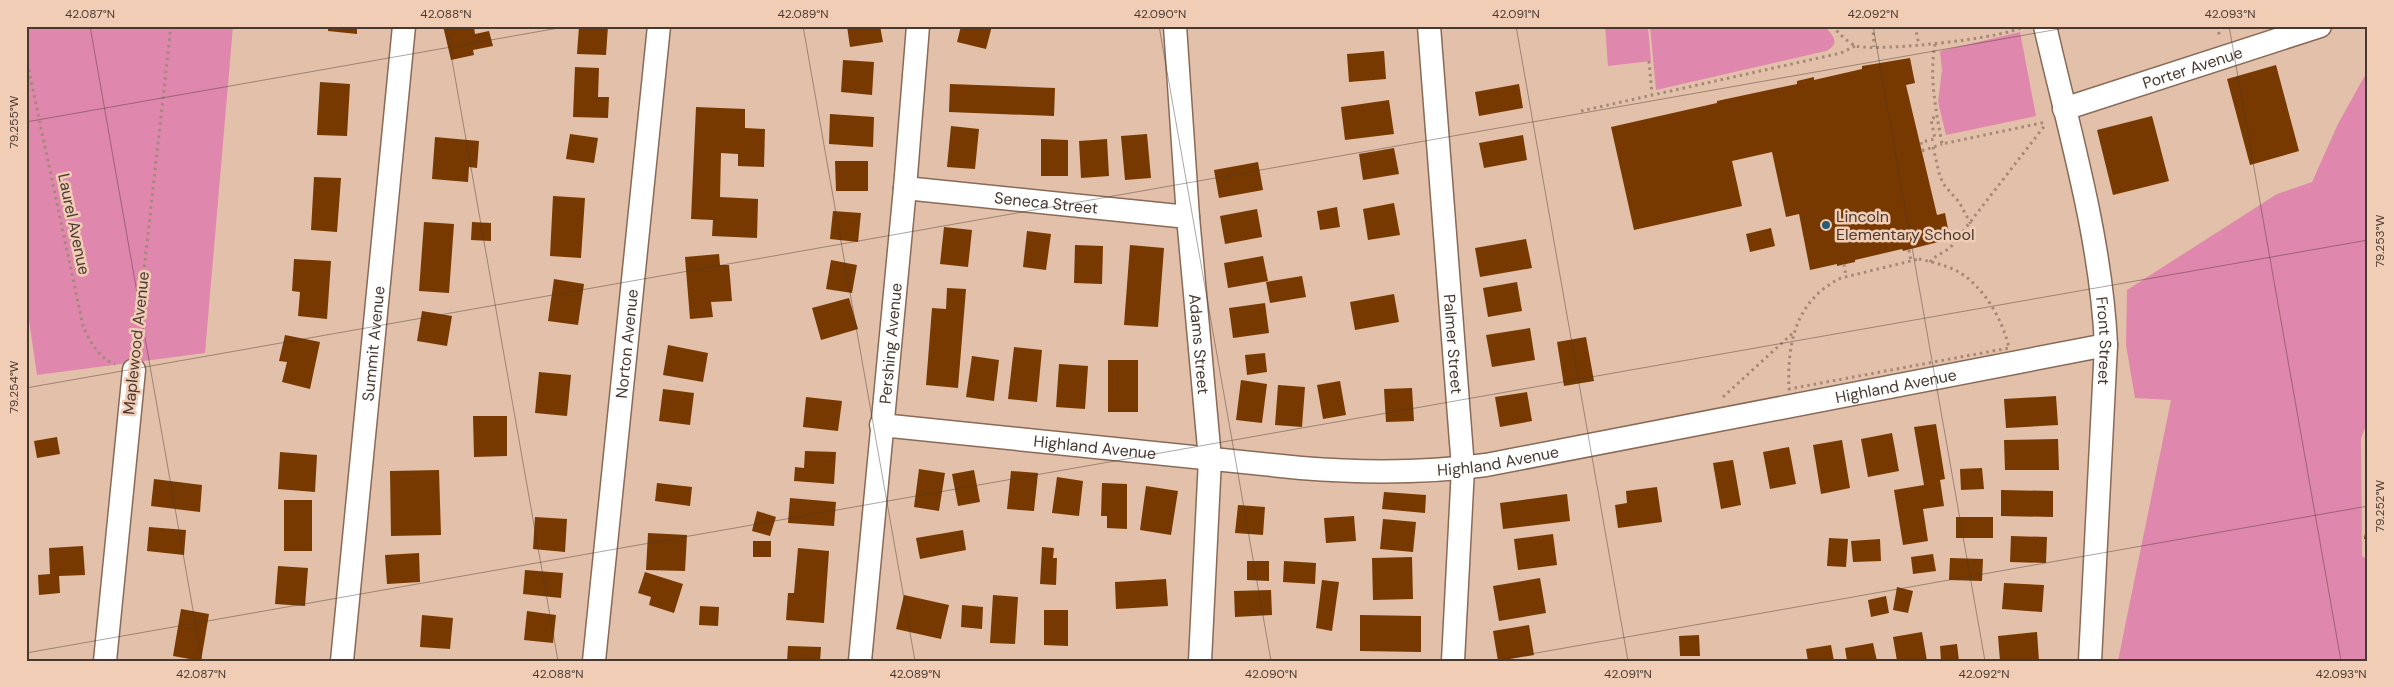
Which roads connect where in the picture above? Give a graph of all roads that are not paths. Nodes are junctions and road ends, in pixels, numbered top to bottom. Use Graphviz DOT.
graph roads {
  1 [pos="404,26"];
  2 [pos="659,26"];
  3 [pos="918,26"];
  4 [pos="1175,26"];
  5 [pos="1429,26"];
  6 [pos="2045,26"];
  7 [pos="2320,26"];
  8 [pos="2052,116"];
  9 [pos="905,188"];
  10 [pos="1188,217"];
  11 [pos="2106,345"];
  12 [pos="134,370"];
  13 [pos="881,425"];
  14 [pos="1210,459"];
  15 [pos="1463,468"];
  16 [pos="105,661"];
  17 [pos="342,661"];
  18 [pos="594,661"];
  19 [pos="860,661"];
  20 [pos="1200,661"];
  21 [pos="1454,661"];
  22 [pos="2090,661"];
  1 -- 17 [label="street, Summit Avenue"];
  2 -- 18 [label="street, Norton Avenue"];
  3 -- 9 [label="street, Pershing Avenue"];
  4 -- 10 [label="street, Adams Street"];
  5 -- 15 [label="street, Palmer Street"];
  6 -- 8 [label="street, Front Street"];
  7 -- 8 [label="street, Porter Avenue"];
  8 -- 11 [label="street, Front Street"];
  9 -- 10 [label="street, Seneca Street"];
  9 -- 13 [label="street, Pershing Avenue"];
  10 -- 14 [label="street, Adams Street"];
  11 -- 15 [label="street, Highland Avenue"];
  11 -- 22 [label="street, Front Street"];
  12 -- 16 [label="street, Maplewood Avenue"];
  13 -- 14 [label="street, Highland Avenue"];
  13 -- 19 [label="street, Pershing Avenue"];
  14 -- 15 [label="street, Highland Avenue"];
  14 -- 20 [label="street, Adams Street"];
  15 -- 21 [label="street, Palmer Street"];
}
